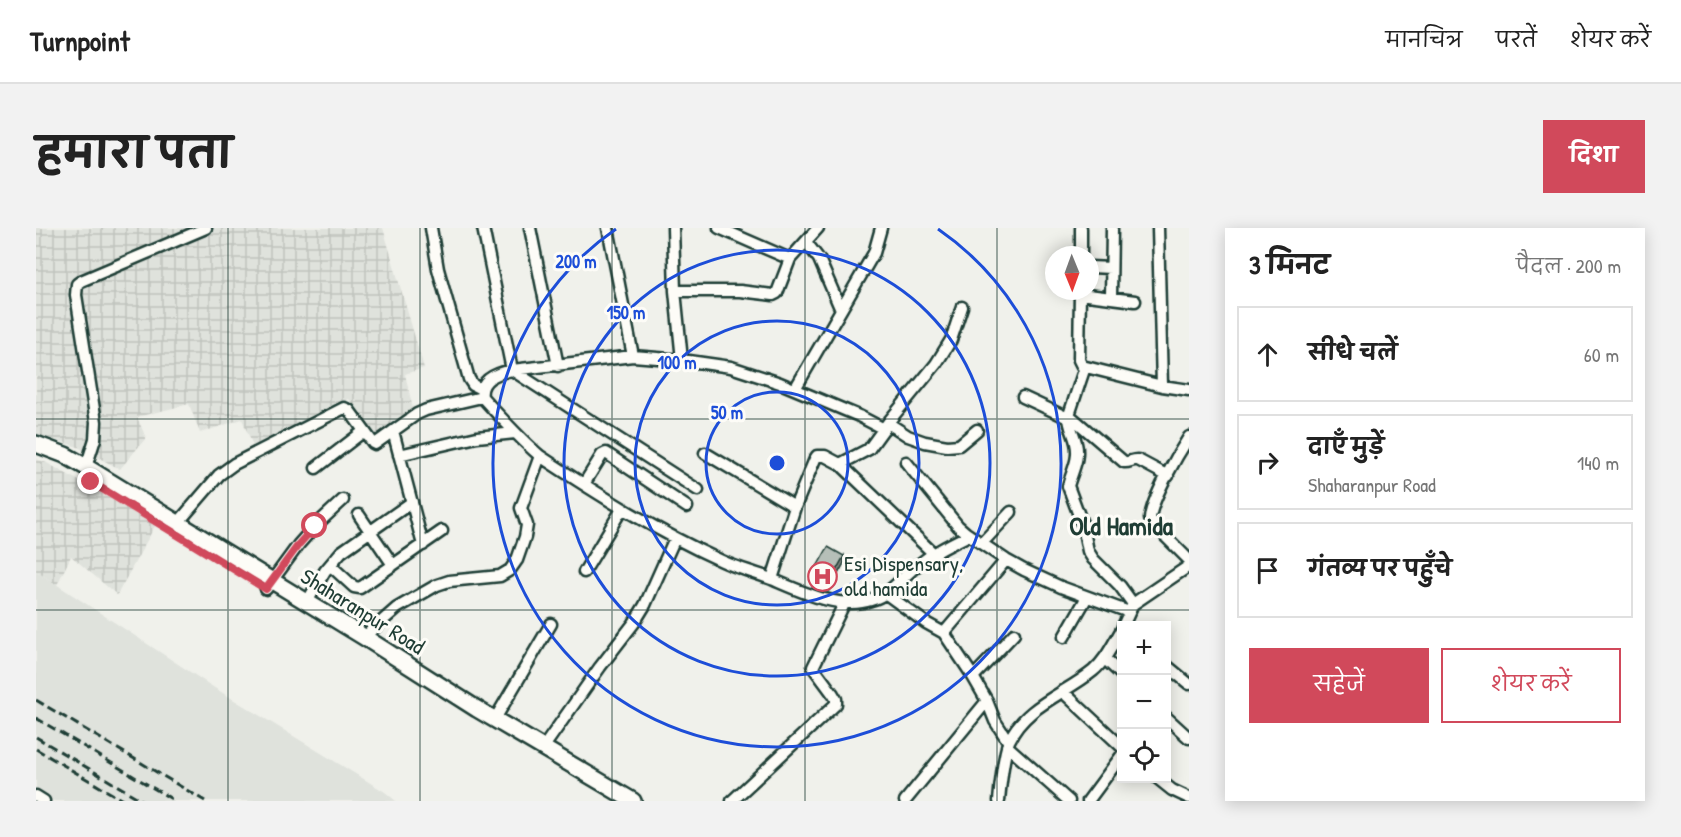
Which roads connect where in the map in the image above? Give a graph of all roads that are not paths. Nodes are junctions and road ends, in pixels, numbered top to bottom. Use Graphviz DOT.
graph roads {
  1 [pos="206,228"];
  2 [pos="431,228"];
  3 [pos="483,228"];
  4 [pos="530,228"];
  5 [pos="608,228"];
  6 [pos="673,228"];
  7 [pos="719,228"];
  8 [pos="818,228"];
  9 [pos="881,228"];
  10 [pos="1081,228"];
  11 [pos="1112,228"];
  12 [pos="1158,228"];
  13 [pos="806,242"];
  14 [pos="1081,246"];
  15 [pos="790,259"];
  16 [pos="1099,267"];
  17 [pos="1111,268"];
  18 [pos="675,291"];
  19 [pos="1099,296"];
  20 [pos="1112,298"];
  21 [pos="1080,300"];
  22 [pos="1136,301"];
  23 [pos="962,307"];
  24 [pos="841,310"];
  25 [pos="633,356"];
  26 [pos="681,360"];
  27 [pos="558,366"];
  28 [pos="1086,367"];
  29 [pos="512,370"];
  30 [pos="1162,386"];
  31 [pos="795,389"];
  32 [pos="1189,390"];
  33 [pos="482,393"];
  34 [pos="1023,397"];
  35 [pos="1068,416"];
  36 [pos="886,426"];
  37 [pos="364,430"];
  38 [pos="977,430"];
  39 [pos="393,431"];
  40 [pos="515,433"];
  41 [pos="1189,437"];
  42 [pos="36,444"];
  43 [pos="36,453"];
  44 [pos="705,453"];
  45 [pos="399,455"];
  46 [pos="540,456"];
  47 [pos="906,462"];
  48 [pos="840,464"];
  49 [pos="86,467"];
  50 [pos="316,468"];
  51 [pos="1168,476"];
  52 [pos="584,484"];
  53 [pos="698,490"];
  54 [pos="343,500"];
  55 [pos="412,502"];
  56 [pos="687,507"];
  57 [pos="795,507"];
  58 [pos="622,509"];
  59 [pos="1011,512"];
  60 [pos="359,515"];
  61 [pos="177,524"];
  62 [pos="370,531"];
  63 [pos="442,531"];
  64 [pos="969,535"];
  65 [pos="675,538"];
  66 [pos="982,543"];
  67 [pos="423,545"];
  68 [pos="933,553"];
  69 [pos="1006,560"];
  70 [pos="1189,560"];
  71 [pos="330,565"];
  72 [pos="393,565"];
  73 [pos="1189,566"];
  74 [pos="584,572"];
  75 [pos="772,579"];
  76 [pos="269,585"];
  77 [pos="885,593"];
  78 [pos="1087,597"];
  79 [pos="306,602"];
  80 [pos="845,602"];
  81 [pos="1131,608"];
  82 [pos="1125,621"];
  83 [pos="550,624"];
  84 [pos="944,633"];
  85 [pos="1014,634"];
  86 [pos="1117,636"];
  87 [pos="364,637"];
  88 [pos="1064,637"];
  89 [pos="1105,659"];
  90 [pos="1171,668"];
  91 [pos="1117,670"];
  92 [pos="973,677"];
  93 [pos="1189,684"];
  94 [pos="1062,691"];
  95 [pos="987,701"];
  96 [pos="495,719"];
  97 [pos="1171,721"];
  98 [pos="1189,738"];
  99 [pos="1117,742"];
  100 [pos="1008,744"];
  101 [pos="543,748"];
  102 [pos="1117,762"];
  103 [pos="1163,783"];
  104 [pos="36,796"];
  105 [pos="1189,798"];
  106 [pos="44,801"];
  107 [pos="615,801"];
  108 [pos="633,801"];
  109 [pos="732,801"];
  110 [pos="905,801"];
  111 [pos="999,801"];
  112 [pos="1069,801"];
  113 [pos="1088,801"];
  1 -- 49 [label="street"];
  2 -- 33 [label="street"];
  3 -- 29 [label="street"];
  4 -- 27 [label="street"];
  5 -- 25 [label="street"];
  6 -- 18 [label="street"];
  7 -- 15 [label="street"];
  8 -- 13 [label="street"];
  9 -- 24 [label="street"];
  10 -- 14 [label="street"];
  11 -- 17 [label="street"];
  12 -- 30 [label="street"];
  13 -- 15 [label="street"];
  13 -- 24 [label="street"];
  15 -- 18 [label="street"];
  16 -- 17 [label="street"];
  17 -- 20 [label="street"];
  18 -- 26 [label="street"];
  19 -- 20 [label="street"];
  20 -- 22 [label="street"];
  21 -- 28 [label="street"];
  23 -- 36 [label="street"];
  24 -- 31 [label="street"];
  25 -- 26 [label="street"];
  25 -- 27 [label="street"];
  26 -- 31 [label="street"];
  27 -- 29 [label="street"];
  28 -- 30 [label="street"];
  28 -- 35 [label="street"];
  29 -- 33 [label="street"];
  29 -- 53 [label="street"];
  30 -- 32 [label="street"];
  31 -- 36 [label="street"];
  33 -- 39 [label="street"];
  33 -- 40 [label="street"];
  34 -- 35 [label="street"];
  35 -- 51 [label="street"];
  35 -- 81 [label="street"];
  36 -- 38 [label="street"];
  36 -- 48 [label="street"];
  37 -- 39 [label="street"];
  37 -- 50 [label="street"];
  37 -- 61 [label="street"];
  39 -- 45 [label="street"];
  40 -- 45 [label="street"];
  40 -- 46 [label="street"];
  41 -- 51 [label="street"];
  42 -- 49 [label="main road, Shaharanpur Road"];
  43 -- 76 [label="main road, Shaharanpur Road"];
  44 -- 57 [label="street"];
  45 -- 55 [label="street"];
  46 -- 52 [label="street"];
  46 -- 87 [label="street"];
  47 -- 64 [label="street"];
  48 -- 57 [label="street"];
  48 -- 68 [label="street"];
  49 -- 61 [label="main road, Shaharanpur Road"];
  51 -- 70 [label="street"];
  52 -- 56 [label="street"];
  52 -- 58 [label="street"];
  54 -- 76 [label="street"];
  55 -- 62 [label="street"];
  55 -- 67 [label="street"];
  57 -- 75 [label="street"];
  58 -- 65 [label="street"];
  58 -- 74 [label="street"];
  59 -- 66 [label="street"];
  60 -- 62 [label="street"];
  61 -- 76 [label="main road, Shaharanpur Road"];
  62 -- 71 [label="street"];
  62 -- 72 [label="street"];
  63 -- 67 [label="street"];
  64 -- 66 [label="street"];
  64 -- 68 [label="street"];
  65 -- 75 [label="street"];
  65 -- 101 [label="street"];
  66 -- 69 [label="street"];
  67 -- 72 [label="street"];
  68 -- 77 [label="street"];
  69 -- 78 [label="street"];
  69 -- 84 [label="street"];
  71 -- 72 [label="street"];
  71 -- 79 [label="street"];
  73 -- 81 [label="street"];
  75 -- 80 [label="street"];
  76 -- 79 [label="main road, Shaharanpur Road"];
  76 -- 107 [label="main road, Shaharanpur Road"];
  77 -- 80 [label="street"];
  77 -- 84 [label="street"];
  78 -- 81 [label="street"];
  78 -- 88 [label="street"];
  79 -- 87 [label="main road, Shaharanpur Road"];
  80 -- 109 [label="street"];
  81 -- 82 [label="street"];
  83 -- 96 [label="street"];
  84 -- 92 [label="street"];
  85 -- 92 [label="street"];
  86 -- 89 [label="street"];
  87 -- 96 [label="main road, Shaharanpur Road"];
  89 -- 91 [label="street"];
  89 -- 94 [label="street"];
  90 -- 93 [label="street"];
  92 -- 95 [label="street"];
  94 -- 99 [label="street"];
  94 -- 100 [label="street"];
  95 -- 100 [label="street"];
  95 -- 110 [label="street"];
  96 -- 101 [label="main road, Shaharanpur Road"];
  97 -- 98 [label="street"];
  100 -- 111 [label="street"];
  100 -- 112 [label="street"];
  101 -- 108 [label="main road, Shaharanpur Road"];
  102 -- 113 [label="street"];
  103 -- 105 [label="street"];
  104 -- 106 [label="street"];
}
